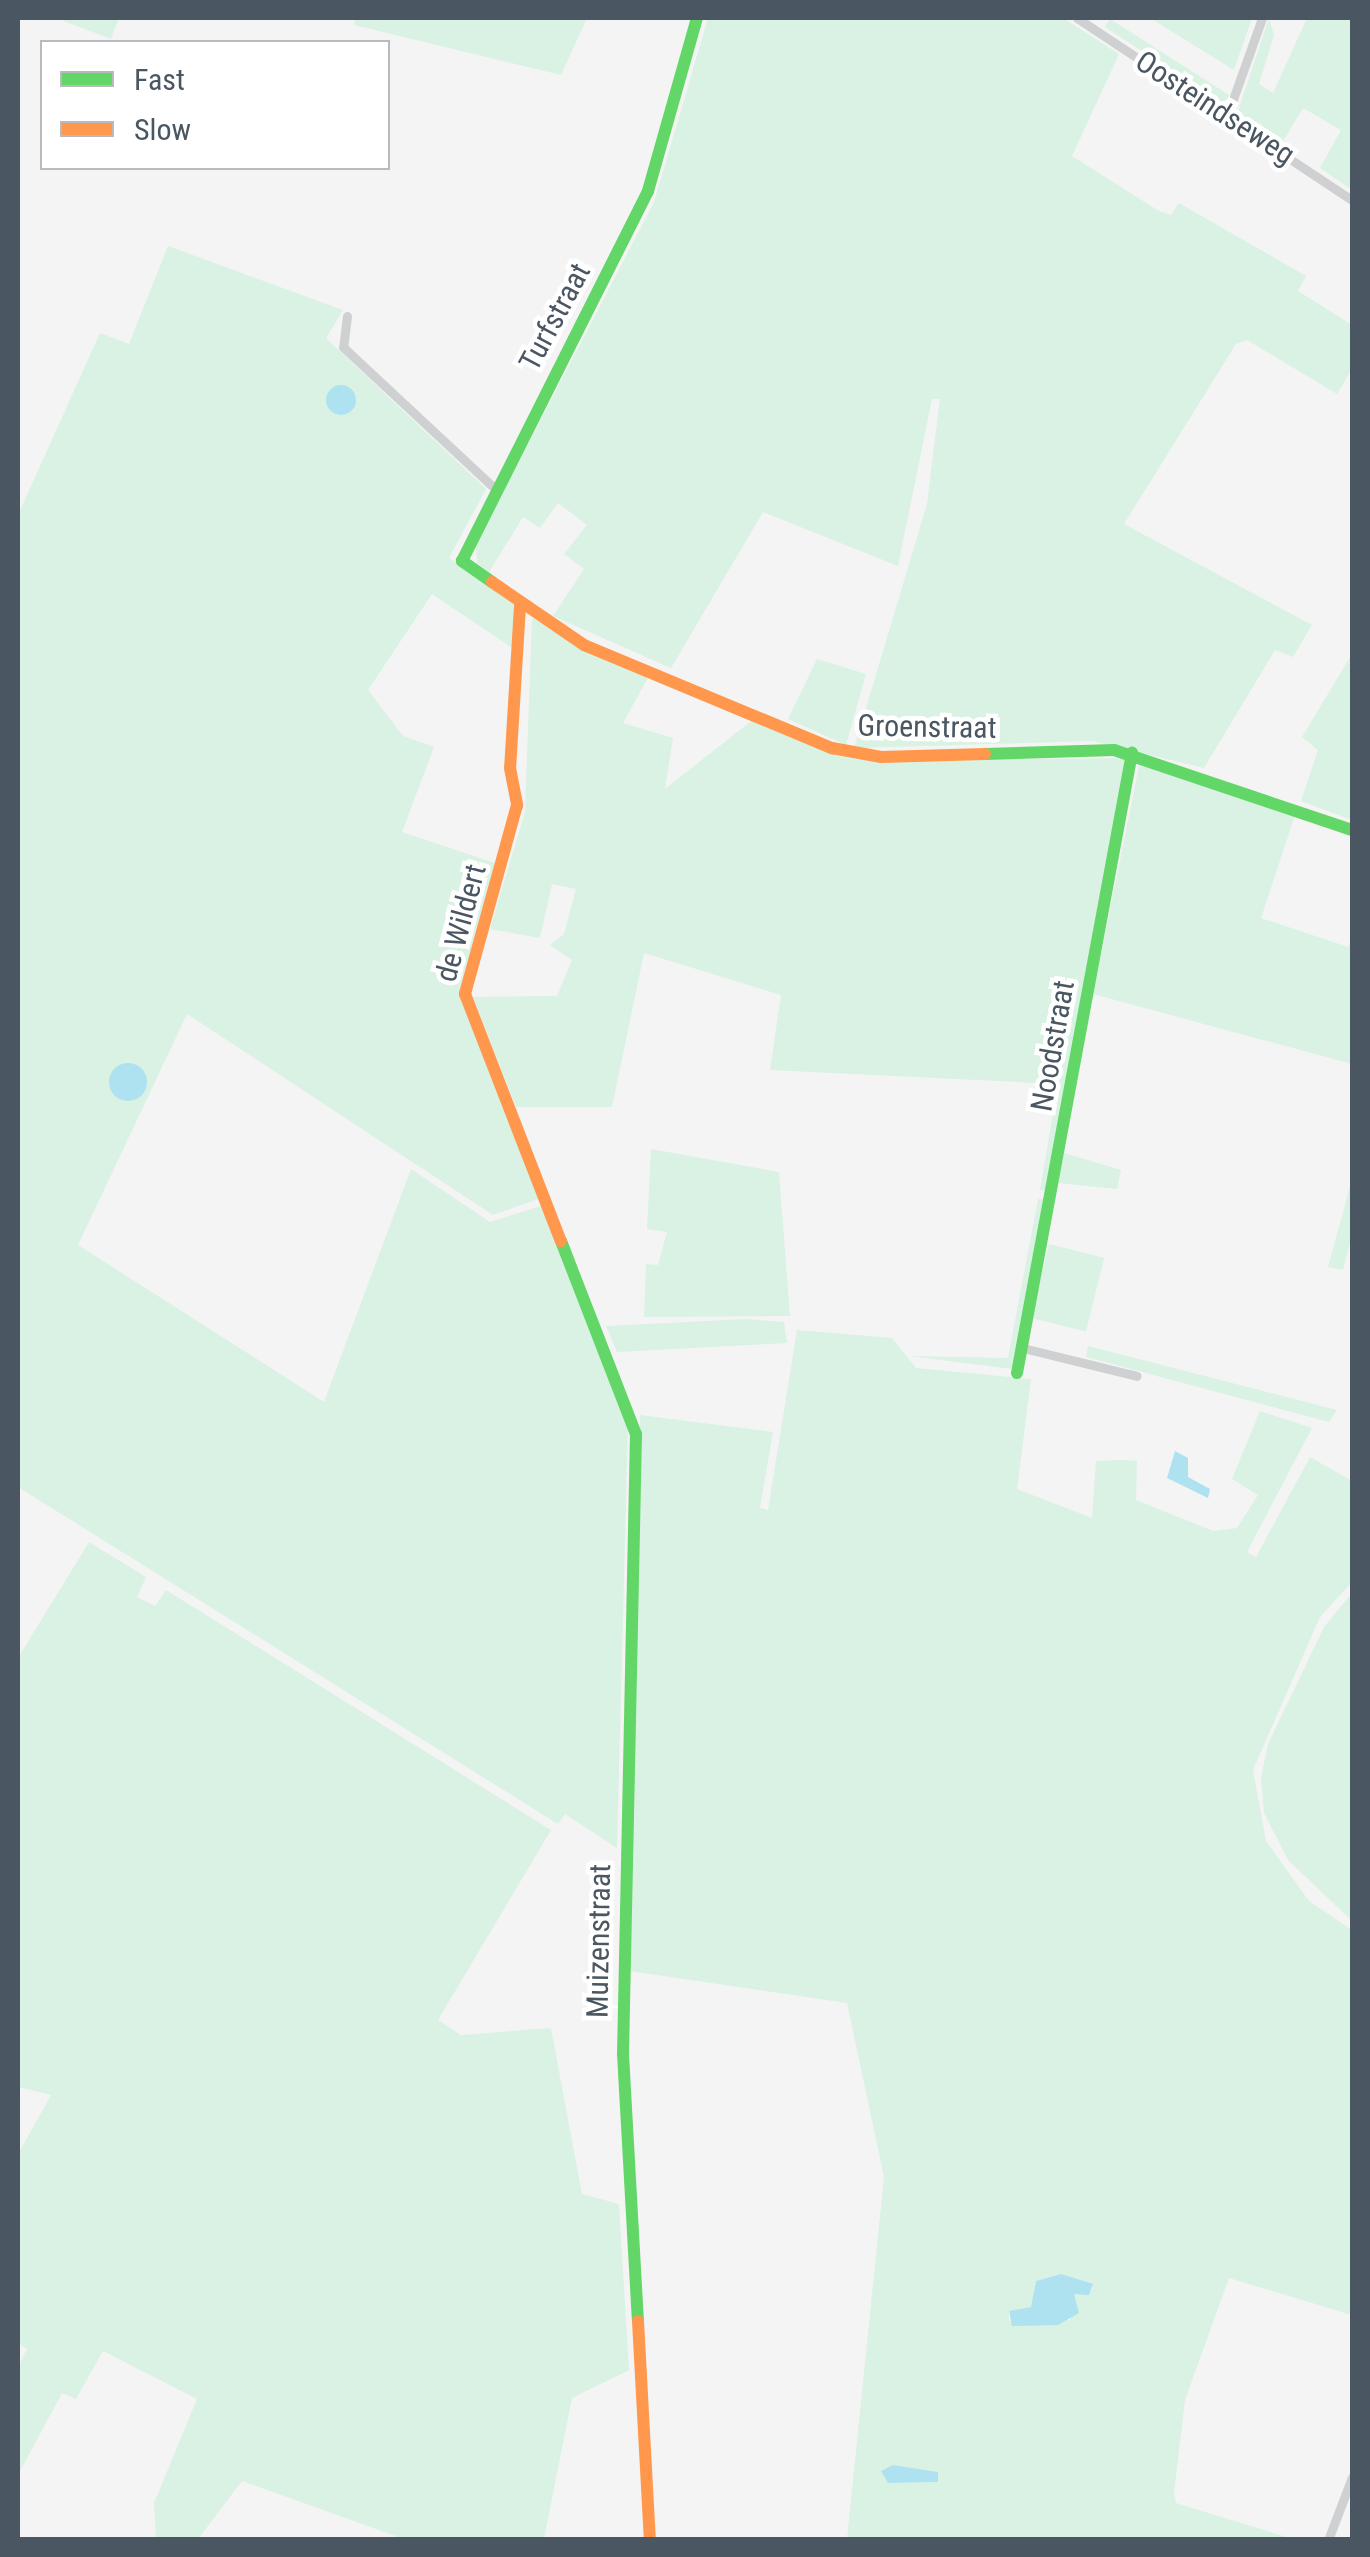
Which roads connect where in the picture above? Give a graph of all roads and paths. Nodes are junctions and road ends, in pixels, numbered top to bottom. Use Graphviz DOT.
graph roads {
  1 [pos="697,18"];
  2 [pos="1077,18"];
  3 [pos="1262,18"];
  4 [pos="1227,116"];
  5 [pos="1352,200"];
  6 [pos="346,316"];
  7 [pos="493,487"];
  8 [pos="520,606"];
  9 [pos="1132,753"];
  10 [pos="1352,830"];
  11 [pos="607,1347"];
  12 [pos="1024,1348"];
  13 [pos="1017,1373"];
  14 [pos="1136,1376"];
  15 [pos="1352,2477"];
  16 [pos="650,2540"];
  17 [pos="1328,2540"];
  1 -- 7 [label="street, Turfstraat"];
  2 -- 4 [label="street, Oosteindseweg"];
  3 -- 4 [label="street"];
  4 -- 5 [label="street, Oosteindseweg"];
  6 -- 7 [label="street"];
  7 -- 8 [label="street, Turfstraat"];
  8 -- 9 [label="street, Groenstraat"];
  8 -- 11 [label="street, de Wildert"];
  9 -- 10 [label="street, Groenstraat"];
  9 -- 12 [label="street, Noodstraat"];
  11 -- 16 [label="street, Muizenstraat"];
  12 -- 13 [label="street, Noodstraat"];
  12 -- 14 [label="street"];
  15 -- 17 [label="street"];
}
